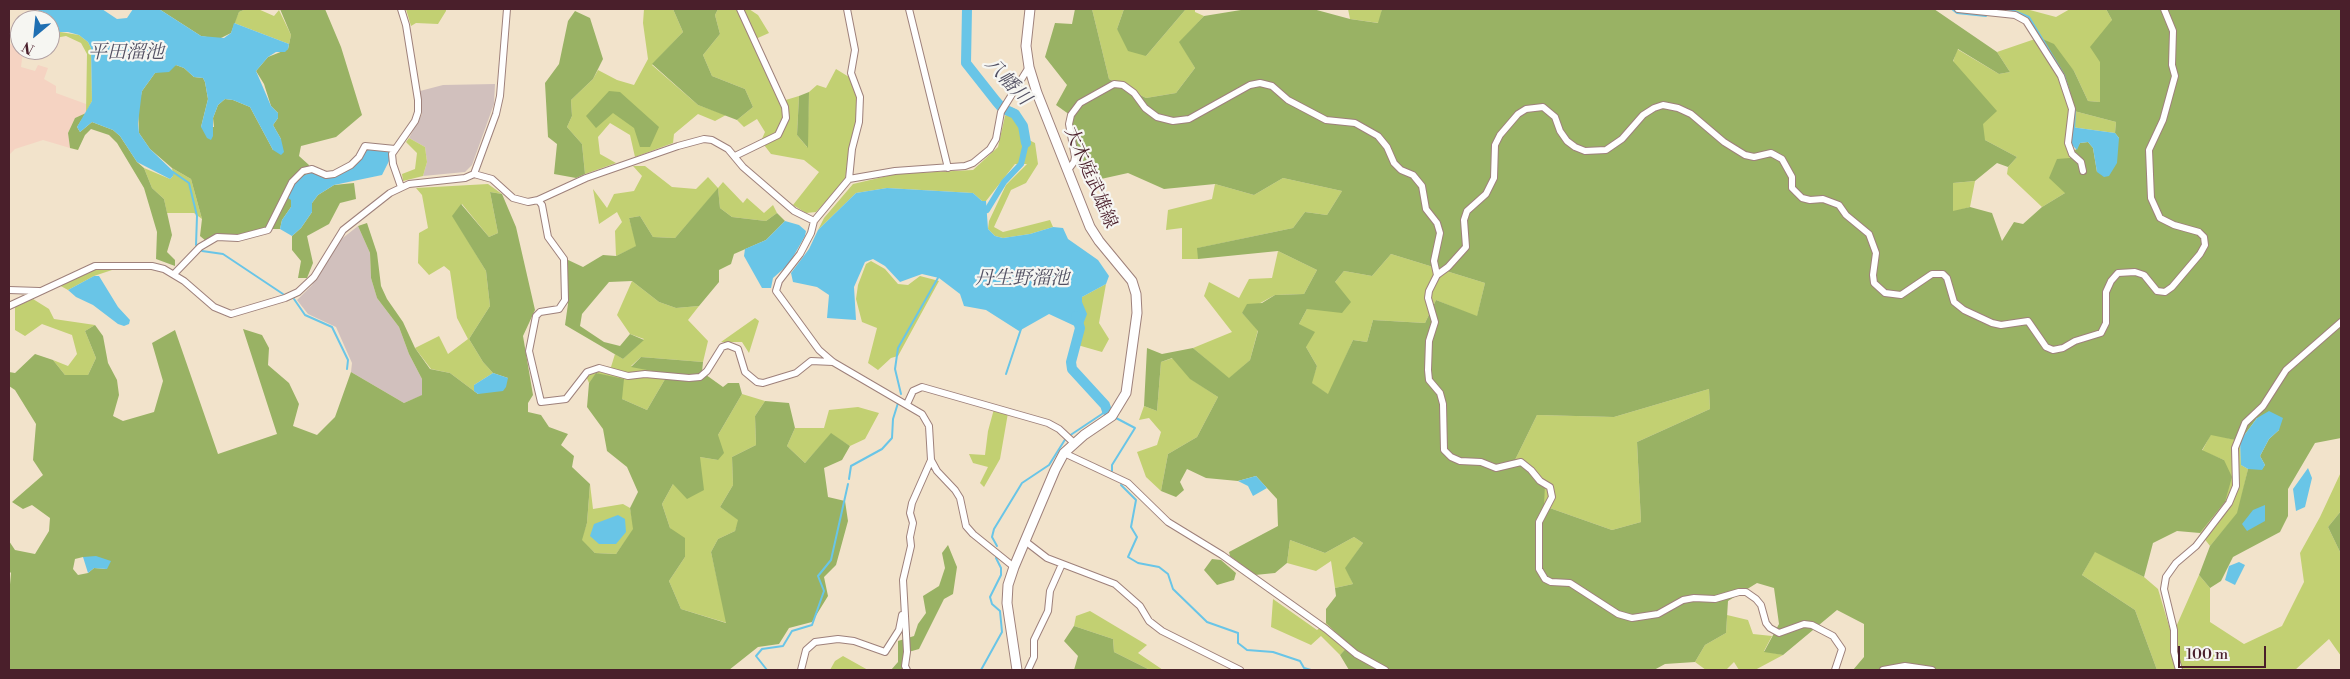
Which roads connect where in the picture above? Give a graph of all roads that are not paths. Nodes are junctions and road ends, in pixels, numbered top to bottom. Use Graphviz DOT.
graph roads {
  1 [pos="401,9"];
  2 [pos="507,9"];
  3 [pos="740,9"];
  4 [pos="847,9"];
  5 [pos="909,9"];
  6 [pos="1030,9"];
  7 [pos="1958,9"];
  8 [pos="2164,9"];
  9 [pos="1029,67"];
  10 [pos="394,149"];
  11 [pos="735,156"];
  12 [pos="948,168"];
  13 [pos="1068,170"];
  14 [pos="2083,171"];
  15 [pos="474,174"];
  16 [pos="849,179"];
  17 [pos="401,188"];
  18 [pos="538,200"];
  19 [pos="814,221"];
  20 [pos="174,274"];
  21 [pos="1437,275"];
  22 [pos="9,290"];
  23 [pos="39,291"];
  24 [pos="9,306"];
  25 [pos="2341,322"];
  26 [pos="833,362"];
  27 [pos="906,404"];
  28 [pos="1070,438"];
  29 [pos="1064,453"];
  30 [pos="931,460"];
  31 [pos="1025,541"];
  32 [pos="1062,564"];
  33 [pos="1014,567"];
  34 [pos="905,610"];
  35 [pos="801,670"];
  36 [pos="907,670"];
  37 [pos="1017,670"];
  38 [pos="1028,670"];
  39 [pos="1240,670"];
  40 [pos="1385,670"];
  41 [pos="1835,670"];
  42 [pos="1883,670"];
  43 [pos="1932,670"];
  44 [pos="2179,670"];
  1 -- 10 [label="street"];
  2 -- 15 [label="street"];
  3 -- 11 [label="street"];
  4 -- 16 [label="street"];
  5 -- 12 [label="street"];
  6 -- 9 [label="main road, 大木庭武雄線"];
  7 -- 14 [label="street"];
  8 -- 21 [label="street"];
  9 -- 12 [label="street"];
  9 -- 13 [label="main road, 大木庭武雄線"];
  10 -- 17 [label="street"];
  10 -- 20 [label="street"];
  11 -- 18 [label="street"];
  11 -- 19 [label="street"];
  12 -- 16 [label="street"];
  13 -- 21 [label="street"];
  13 -- 28 [label="main road, 大木庭武雄線"];
  15 -- 17 [label="street"];
  15 -- 18 [label="street"];
  16 -- 19 [label="street"];
  17 -- 20 [label="street"];
  18 -- 26 [label="street"];
  19 -- 26 [label="street"];
  20 -- 23 [label="street"];
  21 -- 41 [label="street"];
  22 -- 23 [label="street"];
  23 -- 24 [label="street"];
  25 -- 44 [label="street"];
  26 -- 27 [label="street"];
  27 -- 28 [label="street"];
  27 -- 30 [label="street"];
  28 -- 29 [label="main road, 大木庭武雄線"];
  29 -- 31 [label="main road, 大木庭武雄線"];
  29 -- 40 [label="street"];
  30 -- 33 [label="street"];
  30 -- 34 [label="street"];
  31 -- 32 [label="street"];
  31 -- 33 [label="main road, 大木庭武雄線"];
  32 -- 38 [label="street"];
  32 -- 39 [label="street"];
  33 -- 37 [label="main road, 大木庭武雄線"];
  34 -- 35 [label="street"];
  34 -- 36 [label="street"];
  42 -- 43 [label="street"];
}
